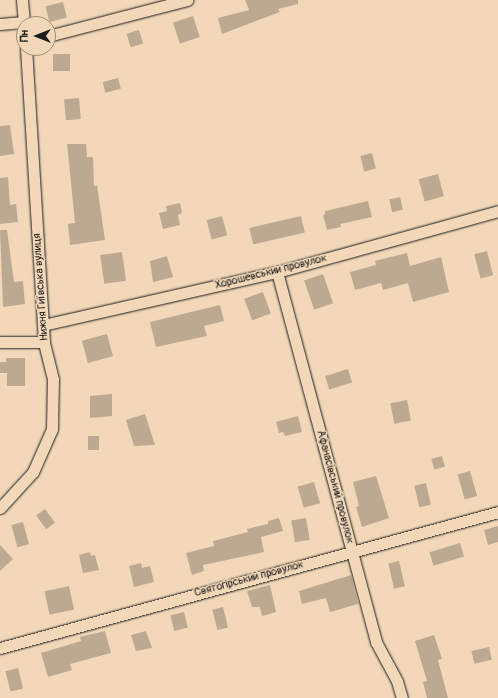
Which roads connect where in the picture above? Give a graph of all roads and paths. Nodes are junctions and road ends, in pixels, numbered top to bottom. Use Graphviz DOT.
graph roads {
  1 [pos="22,0"];
  2 [pos="187,0"];
  3 [pos="23,16"];
  4 [pos="16,23"];
  5 [pos="0,24"];
  6 [pos="56,34"];
  7 [pos="26,56"];
  8 [pos="498,211"];
  9 [pos="277,272"];
  10 [pos="43,325"];
  11 [pos="0,342"];
  12 [pos="44,342"];
  13 [pos="0,508"];
  14 [pos="498,512"];
  15 [pos="352,551"];
  16 [pos="0,648"];
  17 [pos="402,698"];
  1 -- 3 [label="street"];
  2 -- 6 [label="street"];
  4 -- 5 [label="street"];
  7 -- 10 [label="street, Нижня Гиївська вулиця"];
  8 -- 9 [label="street, Хорошевський провулок"];
  9 -- 10 [label="street, Хорошевський провулок"];
  9 -- 15 [label="street, Афанасівський провулок"];
  10 -- 12 [label="street, Нижня Гиївська вулиця"];
  11 -- 12 [label="street"];
  12 -- 13 [label="street, Нижня Гиївська вулиця"];
  14 -- 15 [label="street, Святогірський провулок"];
  15 -- 16 [label="street, Святогірський провулок"];
  15 -- 17 [label="street, Афанасівський провулок"];
}
